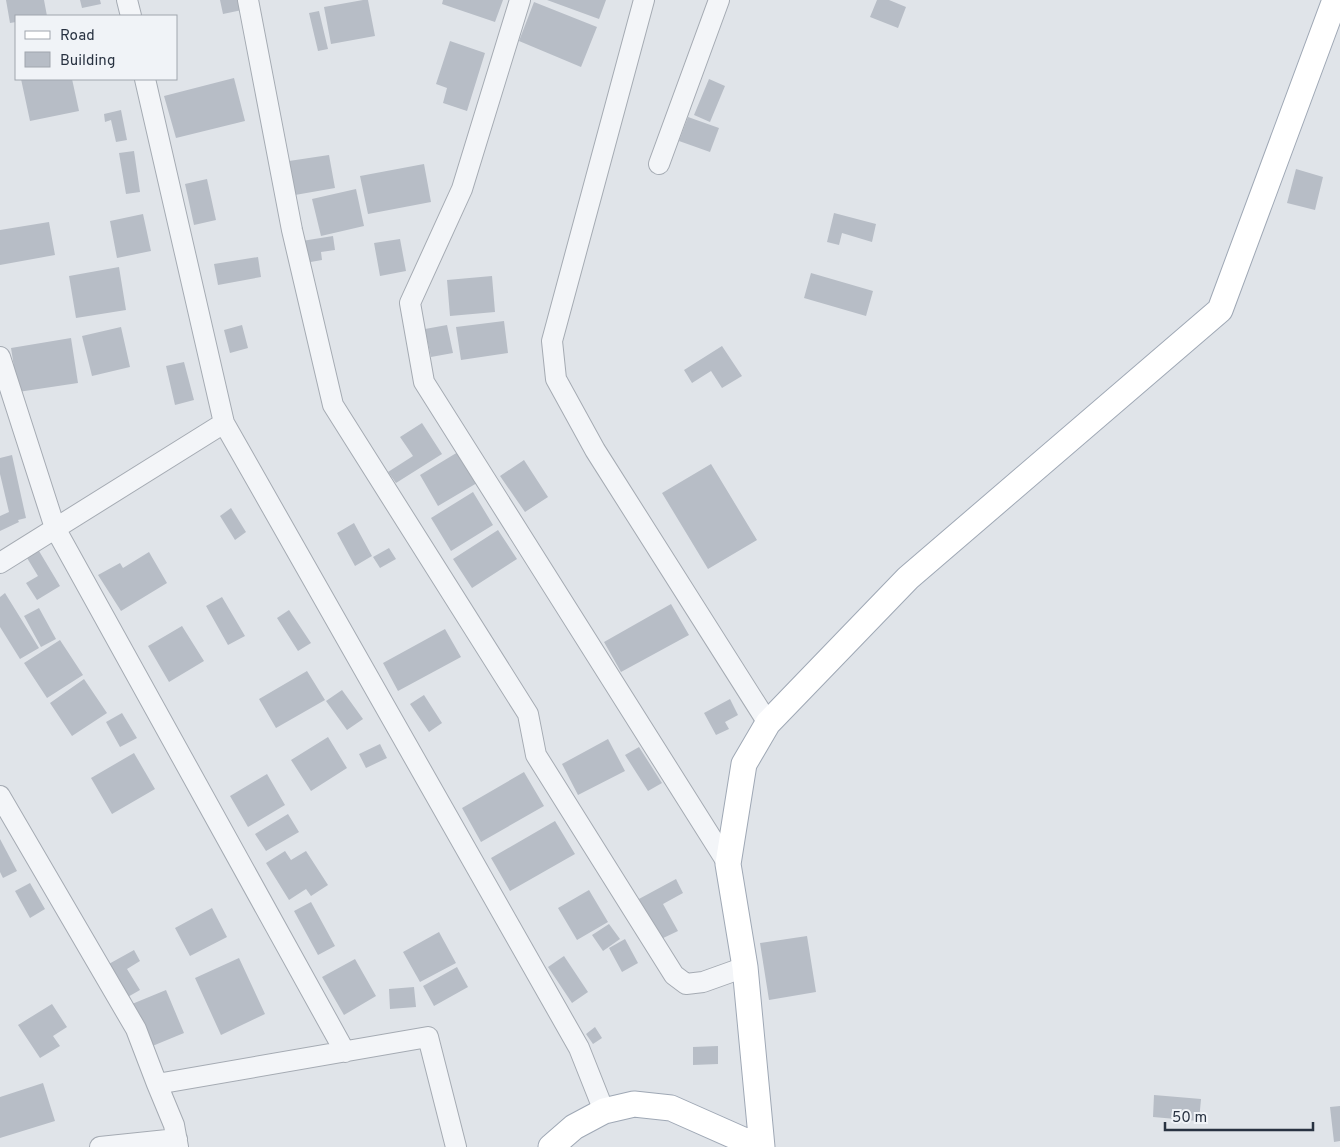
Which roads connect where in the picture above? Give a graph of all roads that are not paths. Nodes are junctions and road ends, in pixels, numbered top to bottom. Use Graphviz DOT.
graph roads {
  1 [pos="127,0"];
  2 [pos="248,0"];
  3 [pos="520,0"];
  4 [pos="644,0"];
  5 [pos="719,0"];
  6 [pos="1335,0"];
  7 [pos="131,15"];
  8 [pos="145,80"];
  9 [pos="659,164"];
  10 [pos="0,357"];
  11 [pos="224,423"];
  12 [pos="55,528"];
  13 [pos="0,563"];
  14 [pos="768,723"];
  15 [pos="0,796"];
  16 [pos="728,864"];
  17 [pos="745,967"];
  18 [pos="345,1052"];
  19 [pos="157,1084"];
  20 [pos="604,1110"];
  21 [pos="177,1143"];
  22 [pos="100,1147"];
  23 [pos="456,1147"];
  24 [pos="551,1147"];
  25 [pos="760,1147"];
  1 -- 7 [label="street"];
  2 -- 17 [label="street"];
  3 -- 16 [label="street"];
  4 -- 14 [label="street"];
  5 -- 9 [label="street"];
  6 -- 14 [label="main road"];
  8 -- 11 [label="street"];
  10 -- 12 [label="street"];
  11 -- 12 [label="street"];
  11 -- 20 [label="street"];
  12 -- 13 [label="street"];
  12 -- 18 [label="street"];
  14 -- 16 [label="main road"];
  15 -- 19 [label="street"];
  16 -- 17 [label="main road"];
  17 -- 25 [label="main road"];
  18 -- 19 [label="street"];
  18 -- 23 [label="street"];
  19 -- 21 [label="street"];
  20 -- 24 [label="main road"];
  20 -- 25 [label="main road"];
  21 -- 22 [label="street"];
}
